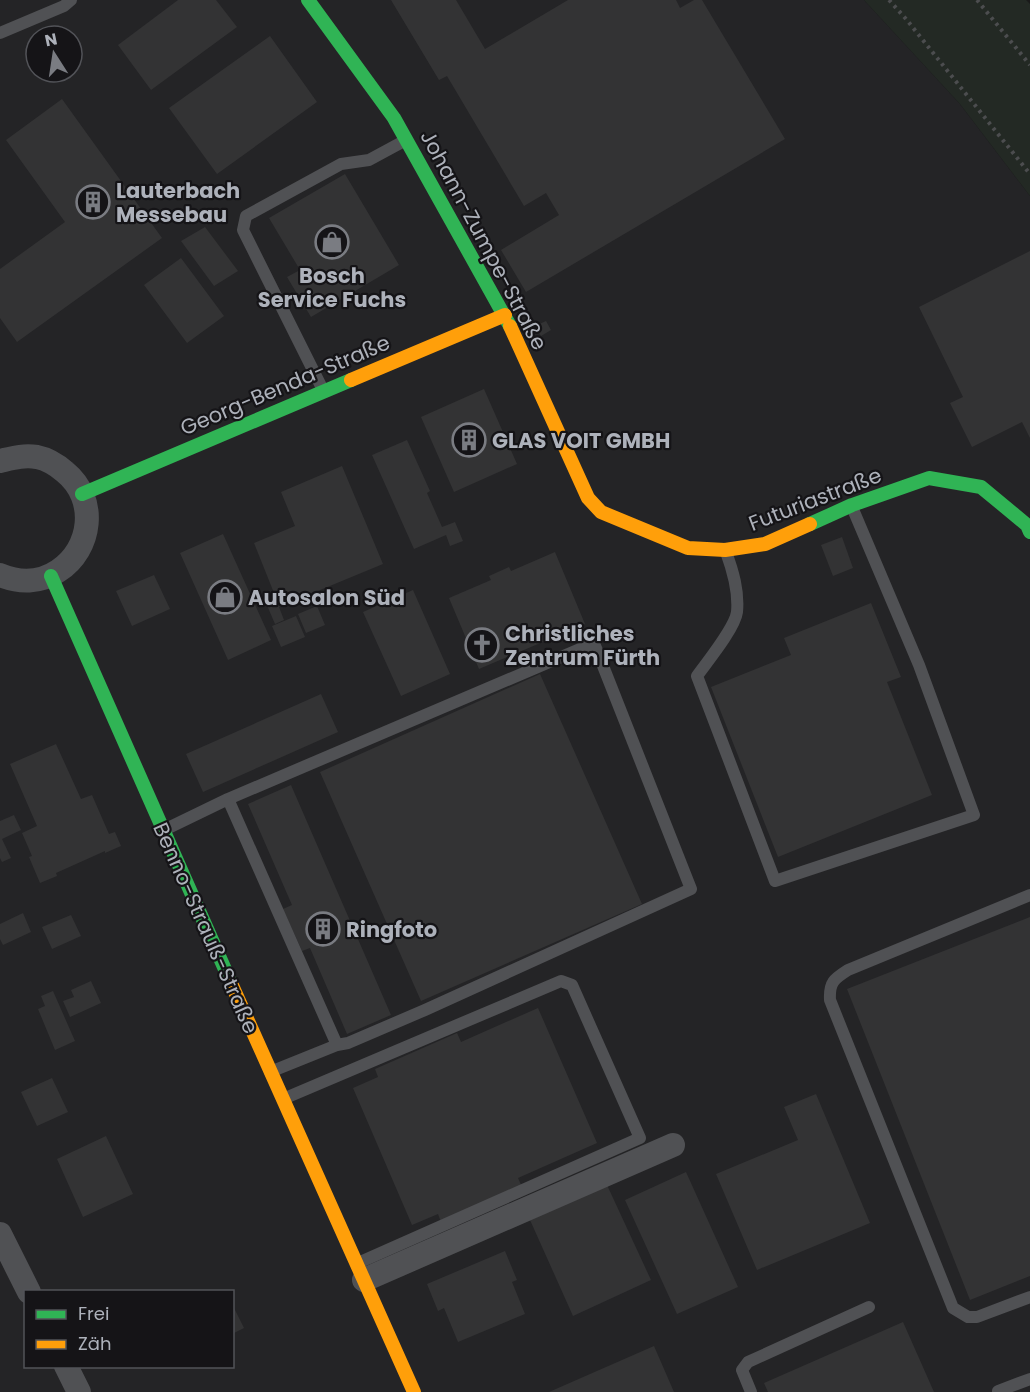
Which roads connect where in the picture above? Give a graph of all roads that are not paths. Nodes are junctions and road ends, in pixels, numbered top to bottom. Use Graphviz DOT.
graph roads {
  1 [pos="71,0"];
  2 [pos="308,0"];
  3 [pos="0,33"];
  4 [pos="407,140"];
  5 [pos="505,315"];
  6 [pos="324,392"];
  7 [pos="0,461"];
  8 [pos="82,494"];
  9 [pos="852,505"];
  10 [pos="601,512"];
  11 [pos="1030,532"];
  12 [pos="725,550"];
  13 [pos="0,575"];
  14 [pos="51,576"];
  15 [pos="228,799"];
  16 [pos="163,831"];
  17 [pos="1030,895"];
  18 [pos="337,1045"];
  19 [pos="270,1072"];
  20 [pos="282,1099"];
  21 [pos="673,1145"];
  22 [pos="0,1234"];
  23 [pos="360,1272"];
  24 [pos="28,1290"];
  25 [pos="1030,1297"];
  26 [pos="869,1306"];
  27 [pos="67,1368"];
  28 [pos="1030,1379"];
  29 [pos="998,1391"];
  30 [pos="79,1392"];
  31 [pos="414,1392"];
  32 [pos="751,1392"];
  1 -- 3 [label="lane"];
  2 -- 4 [label="street, Johann-Zumpe-Straße"];
  4 -- 5 [label="street, Johann-Zumpe-Straße"];
  4 -- 6 [label="lane"];
  5 -- 6 [label="street, Georg-Benda-Straße"];
  5 -- 10 [label="street, Johann-Zumpe-Straße"];
  6 -- 8 [label="street, Georg-Benda-Straße"];
  7 -- 8 [label="street"];
  8 -- 14 [label="street"];
  9 -- 11 [label="street, Futuriastraße"];
  9 -- 12 [label="street, Futuriastraße"];
  9 -- 12 [label="lane"];
  10 -- 12 [label="street, Futuriastraße"];
  13 -- 14 [label="street"];
  14 -- 16 [label="street, Benno-Strauß-Straße"];
  15 -- 16 [label="lane"];
  15 -- 18 [label="lane"];
  15 -- 18 [label="lane"];
  16 -- 19 [label="street, Benno-Strauß-Straße"];
  17 -- 25 [label="lane"];
  18 -- 19 [label="lane"];
  19 -- 20 [label="street, Benno-Strauß-Straße"];
  20 -- 23 [label="street, Benno-Strauß-Straße"];
  20 -- 23 [label="lane"];
  21 -- 23 [label="street"];
  22 -- 24 [label="street"];
  23 -- 31 [label="street, Benno-Strauß-Straße"];
  26 -- 32 [label="lane"];
  27 -- 30 [label="street"];
  28 -- 29 [label="lane"];
}
